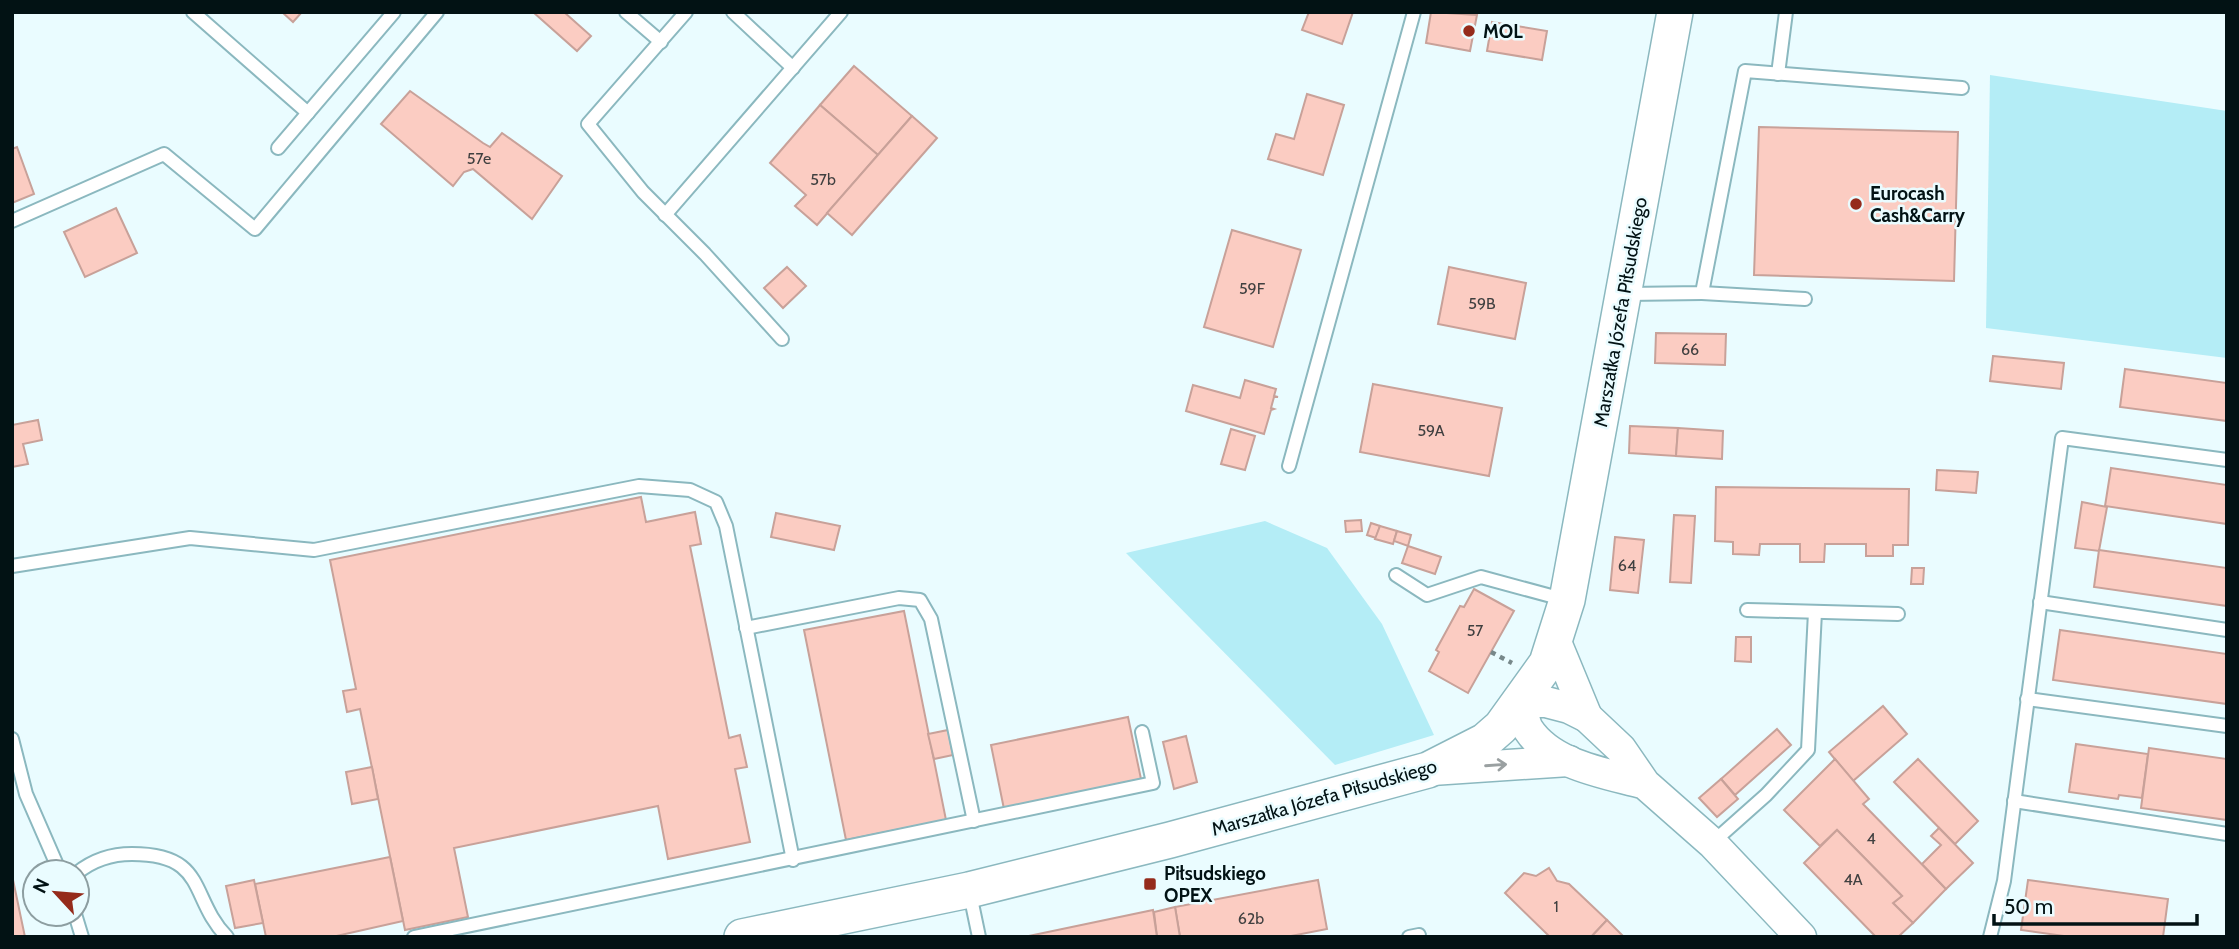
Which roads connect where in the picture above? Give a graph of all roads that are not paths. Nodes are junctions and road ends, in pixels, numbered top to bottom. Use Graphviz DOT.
graph roads {
  1 [pos="193,12"];
  2 [pos="394,12"];
  3 [pos="437,12"];
  4 [pos="626,12"];
  5 [pos="686,12"];
  6 [pos="733,12"];
  7 [pos="841,12"];
  8 [pos="1414,12"];
  9 [pos="1675,12"];
  10 [pos="1786,12"];
  11 [pos="661,42"];
  12 [pos="793,68"];
  13 [pos="1778,74"];
  14 [pos="1962,89"];
  15 [pos="308,113"];
  16 [pos="278,148"];
  17 [pos="666,215"];
  18 [pos="12,221"];
  19 [pos="1702,293"];
  20 [pos="1623,294"];
  21 [pos="1805,299"];
  22 [pos="782,339"];
  23 [pos="2227,460"];
  24 [pos="1289,466"];
  25 [pos="12,566"];
  26 [pos="1396,575"];
  27 [pos="1567,600"];
  28 [pos="2040,602"];
  29 [pos="1747,610"];
  30 [pos="1815,612"];
  31 [pos="1898,614"];
  32 [pos="746,628"];
  33 [pos="2227,630"];
  34 [pos="1556,642"];
  35 [pos="2027,699"];
  36 [pos="1521,702"];
  37 [pos="1587,717"];
  38 [pos="2227,726"];
  39 [pos="1142,732"];
  40 [pos="12,739"];
  41 [pos="1569,761"];
  42 [pos="1428,770"];
  43 [pos="1645,784"];
  44 [pos="2014,801"];
  45 [pos="974,821"];
  46 [pos="2227,834"];
  47 [pos="1712,843"];
  48 [pos="54,858"];
  49 [pos="793,860"];
  50 [pos="91,863"];
  51 [pos="969,890"];
  52 [pos="793,931"];
  53 [pos="227,937"];
  54 [pos="414,937"];
  55 [pos="743,937"];
  56 [pos="979,937"];
  57 [pos="1801,937"];
  58 [pos="1990,937"];
  1 -- 15 [label="lane"];
  2 -- 15 [label="lane"];
  3 -- 18 [label="lane"];
  4 -- 11 [label="lane"];
  5 -- 11 [label="lane"];
  6 -- 12 [label="lane"];
  7 -- 12 [label="lane"];
  8 -- 24 [label="lane"];
  9 -- 20 [label="main road, Marszałka Józefa Piłsudskiego"];
  10 -- 13 [label="lane"];
  11 -- 17 [label="lane"];
  12 -- 17 [label="lane"];
  13 -- 14 [label="lane"];
  13 -- 19 [label="lane"];
  15 -- 16 [label="lane"];
  17 -- 22 [label="lane"];
  19 -- 20 [label="lane"];
  19 -- 21 [label="lane"];
  20 -- 27 [label="main road, Marszałka Józefa Piłsudskiego"];
  23 -- 28 [label="lane"];
  25 -- 32 [label="lane"];
  26 -- 27 [label="lane"];
  27 -- 34 [label="main road, Marszałka Józefa Piłsudskiego"];
  28 -- 33 [label="lane"];
  28 -- 35 [label="lane"];
  29 -- 30 [label="lane"];
  30 -- 31 [label="lane"];
  30 -- 47 [label="lane"];
  32 -- 45 [label="lane"];
  32 -- 49 [label="lane"];
  34 -- 36 [label="main road, Marszałka Józefa Piłsudskiego"];
  34 -- 37 [label="street"];
  35 -- 38 [label="lane"];
  35 -- 44 [label="lane"];
  36 -- 37 [label="street"];
  36 -- 41 [label="street"];
  36 -- 42 [label="main road, Marszałka Józefa Piłsudskiego"];
  37 -- 43 [label="street"];
  39 -- 45 [label="lane"];
  40 -- 48 [label="lane"];
  42 -- 41 [label="street, one-way"];
  41 -- 43 [label="street"];
  42 -- 51 [label="main road, Marszałka Józefa Piłsudskiego"];
  43 -- 47 [label="street"];
  44 -- 46 [label="lane"];
  44 -- 58 [label="lane"];
  45 -- 49 [label="lane"];
  47 -- 57 [label="street"];
  49 -- 54 [label="lane"];
  50 -- 53 [label="lane"];
  51 -- 52 [label="main road, Marszałka Józefa Piłsudskiego"];
  51 -- 56 [label="lane"];
  52 -- 55 [label="main road, Marszałka Józefa Piłsudskiego"];
}
